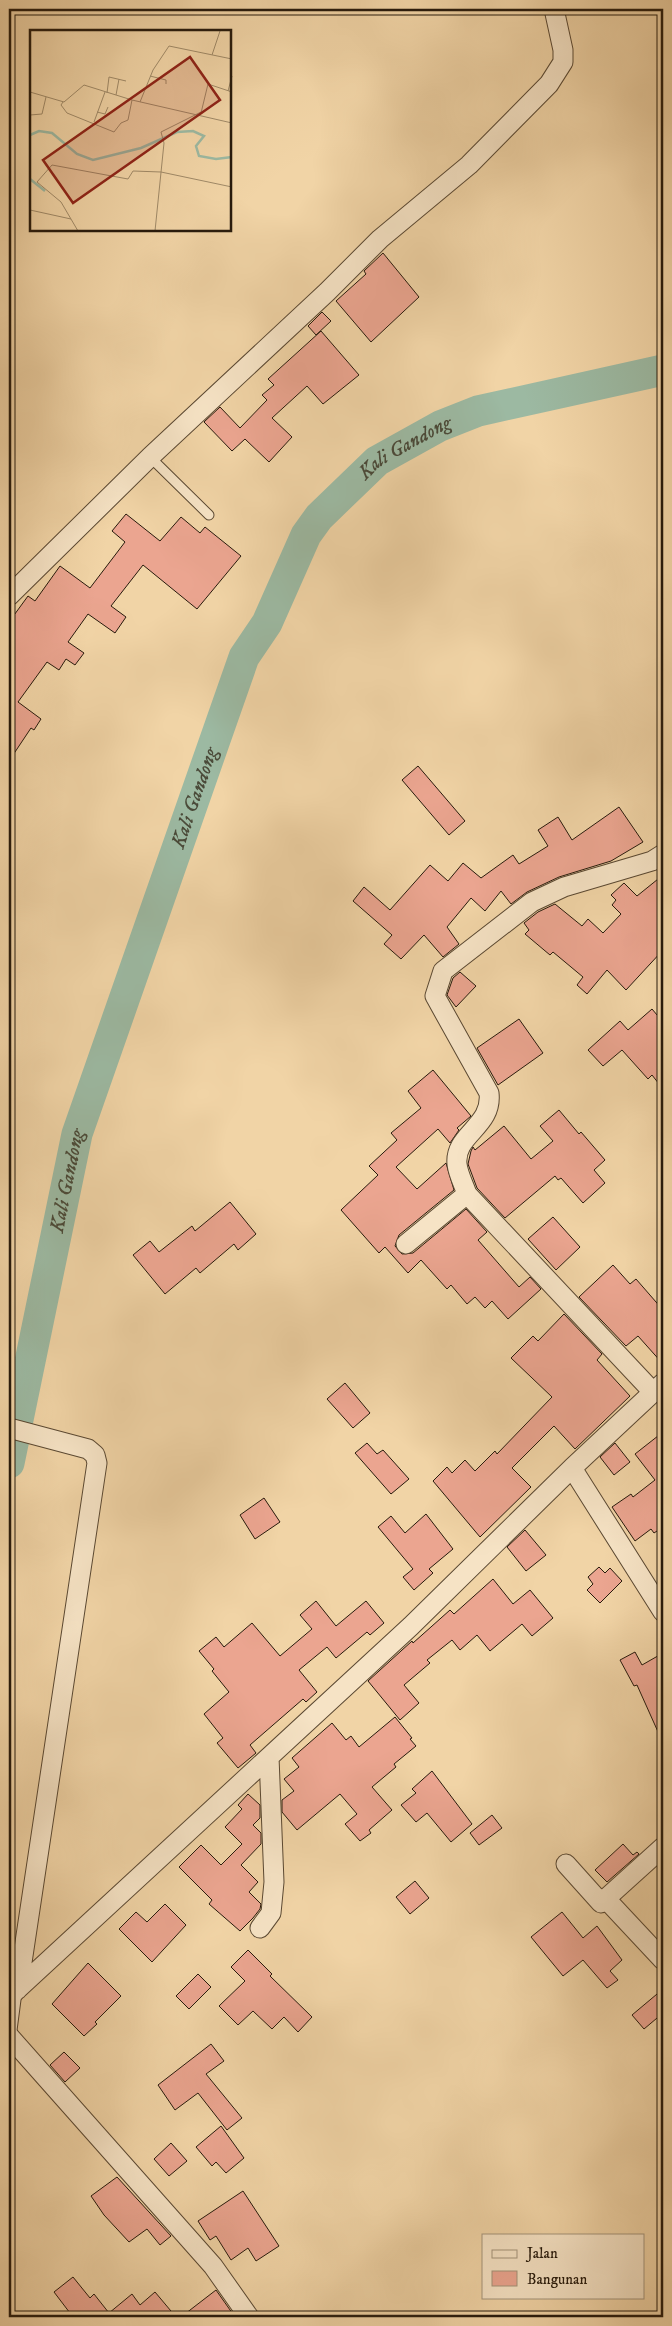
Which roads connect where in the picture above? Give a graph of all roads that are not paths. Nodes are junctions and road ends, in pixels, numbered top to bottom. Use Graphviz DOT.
graph roads {
  1 [pos="554,9"];
  2 [pos="150,457"];
  3 [pos="209,515"];
  4 [pos="9,596"];
  5 [pos="663,854"];
  6 [pos="467,1194"];
  7 [pos="406,1244"];
  8 [pos="658,1388"];
  9 [pos="9,1428"];
  10 [pos="572,1468"];
  11 [pos="663,1612"];
  12 [pos="269,1757"];
  13 [pos="663,1847"];
  14 [pos="566,1864"];
  15 [pos="606,1898"];
  16 [pos="260,1928"];
  17 [pos="663,1960"];
  18 [pos="13,1993"];
  19 [pos="10,2037"];
  20 [pos="249,2317"];
  1 -- 2 [label="street"];
  2 -- 3 [label="lane"];
  2 -- 4 [label="street"];
  5 -- 6 [label="street"];
  6 -- 7 [label="street"];
  6 -- 8 [label="street"];
  8 -- 10 [label="street"];
  9 -- 18 [label="street"];
  10 -- 11 [label="street"];
  10 -- 12 [label="street"];
  12 -- 16 [label="street"];
  12 -- 18 [label="street"];
  13 -- 15 [label="street"];
  14 -- 15 [label="street"];
  15 -- 17 [label="street"];
  18 -- 19 [label="lane"];
  19 -- 20 [label="street"];
}
